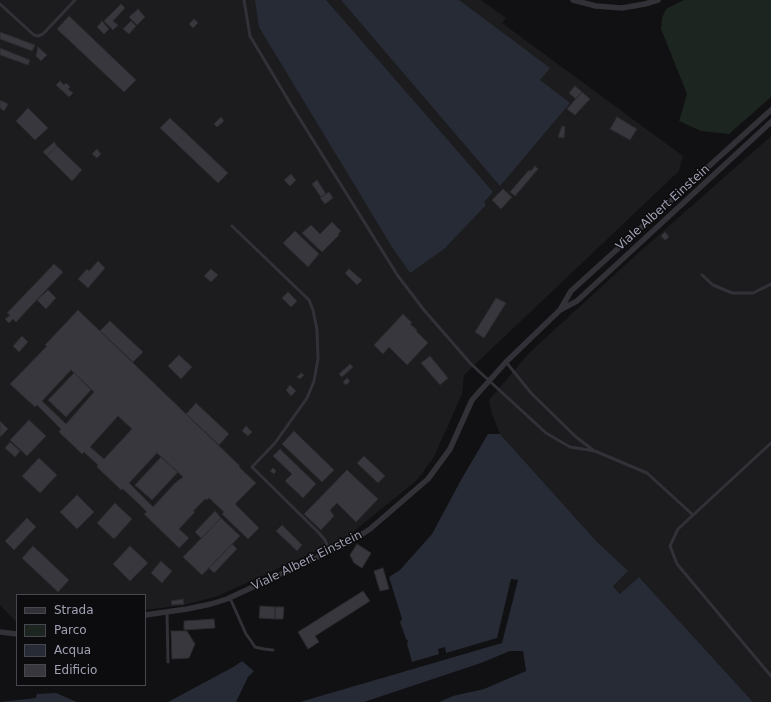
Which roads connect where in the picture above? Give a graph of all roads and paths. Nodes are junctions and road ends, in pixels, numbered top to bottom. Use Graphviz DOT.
graph roads {
  1 [pos="75,0"];
  2 [pos="244,0"];
  3 [pos="573,0"];
  4 [pos="658,0"];
  5 [pos="0,4"];
  6 [pos="771,110"];
  7 [pos="771,122"];
  8 [pos="659,212"];
  9 [pos="666,219"];
  10 [pos="232,226"];
  11 [pos="641,228"];
  12 [pos="647,236"];
  13 [pos="702,275"];
  14 [pos="771,284"];
  15 [pos="560,310"];
  16 [pos="506,362"];
  17 [pos="489,380"];
  18 [pos="771,444"];
  19 [pos="595,451"];
  20 [pos="693,515"];
  21 [pos="330,551"];
  22 [pos="230,598"];
  23 [pos="166,612"];
  24 [pos="146,615"];
  25 [pos="0,632"];
  26 [pos="16,634"];
  27 [pos="273,650"];
  28 [pos="168,662"];
  29 [pos="771,676"];
  1 -- 5 [label="lane"];
  2 -- 17 [label="lane"];
  3 -- 4 [label="street"];
  6 -- 8 [label="street, Viale Albert Einstein"];
  7 -- 9 [label="street, Viale Albert Einstein"];
  8 -- 9 [label="lane"];
  8 -- 11 [label="street, Viale Albert Einstein"];
  9 -- 12 [label="street, Viale Albert Einstein"];
  10 -- 21 [label="lane"];
  11 -- 12 [label="lane"];
  11 -- 15 [label="street, Viale Albert Einstein"];
  12 -- 15 [label="street, Viale Albert Einstein"];
  13 -- 14 [label="lane"];
  15 -- 16 [label="street, Viale Albert Einstein"];
  16 -- 17 [label="street, Viale Albert Einstein"];
  16 -- 19 [label="lane"];
  17 -- 19 [label="lane"];
  17 -- 21 [label="street, Viale Albert Einstein"];
  18 -- 20 [label="lane"];
  19 -- 20 [label="lane"];
  20 -- 29 [label="lane"];
  21 -- 22 [label="street, Viale Albert Einstein"];
  22 -- 23 [label="street, Viale Albert Einstein"];
  22 -- 27 [label="lane"];
  23 -- 24 [label="street, Viale Albert Einstein"];
  23 -- 28 [label="lane"];
  25 -- 26 [label="street"];
}
